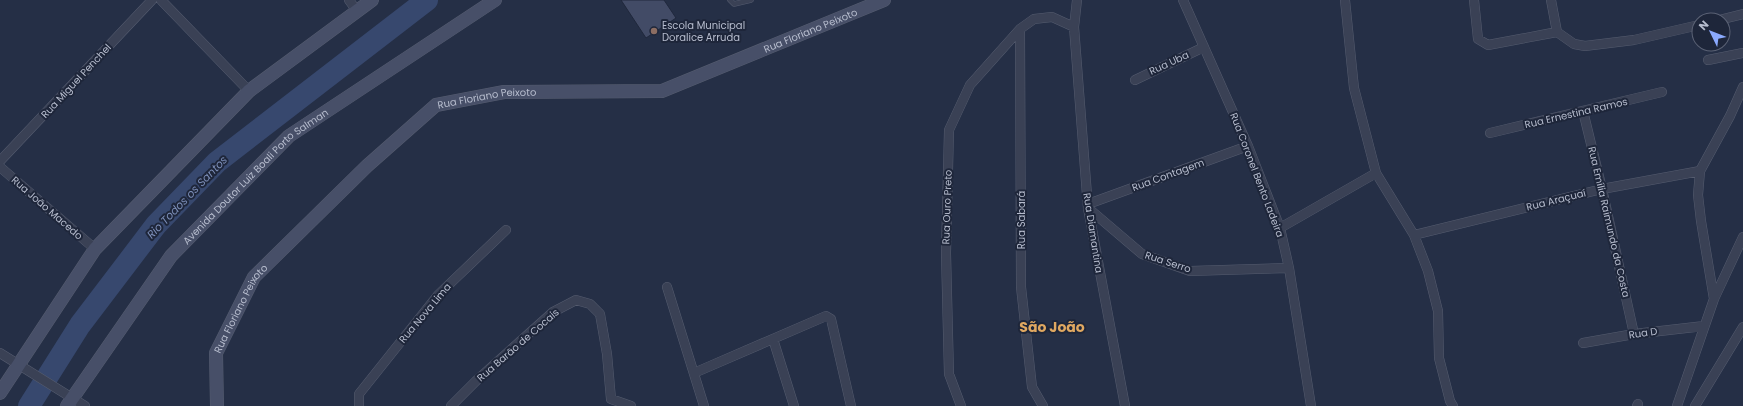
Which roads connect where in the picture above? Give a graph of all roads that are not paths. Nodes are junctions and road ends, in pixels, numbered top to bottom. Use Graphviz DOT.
graph roads {
  1 [pos="152,0"];
  2 [pos="161,0"];
  3 [pos="349,0"];
  4 [pos="372,0"];
  5 [pos="495,0"];
  6 [pos="730,0"];
  7 [pos="751,0"];
  8 [pos="884,0"];
  9 [pos="1078,0"];
  10 [pos="1183,0"];
  11 [pos="1345,0"];
  12 [pos="1474,0"];
  13 [pos="1550,0"];
  14 [pos="357,11"];
  15 [pos="1743,14"];
  16 [pos="1731,17"];
  17 [pos="1074,27"];
  18 [pos="1691,27"];
  19 [pos="1020,30"];
  20 [pos="1557,32"];
  21 [pos="1204,47"];
  22 [pos="1743,53"];
  23 [pos="1708,60"];
  24 [pos="1134,80"];
  25 [pos="1743,87"];
  26 [pos="249,91"];
  27 [pos="1662,92"];
  28 [pos="1583,111"];
  29 [pos="1490,133"];
  30 [pos="1248,146"];
  31 [pos="0,161"];
  32 [pos="0,167"];
  33 [pos="1700,171"];
  34 [pos="1376,173"];
  35 [pos="1602,189"];
  36 [pos="1088,206"];
  37 [pos="1280,228"];
  38 [pos="506,230"];
  39 [pos="1414,235"];
  40 [pos="1743,237"];
  41 [pos="95,249"];
  42 [pos="1289,268"];
  43 [pos="667,287"];
  44 [pos="1714,299"];
  45 [pos="1704,326"];
  46 [pos="1743,327"];
  47 [pos="1634,334"];
  48 [pos="773,339"];
  49 [pos="1583,343"];
  50 [pos="0,353"];
  51 [pos="22,367"];
  52 [pos="694,373"];
  53 [pos="0,393"];
  54 [pos="69,400"];
  55 [pos="85,406"];
  56 [pos="217,406"];
  57 [pos="359,406"];
  58 [pos="451,406"];
  59 [pos="631,406"];
  60 [pos="704,406"];
  61 [pos="794,406"];
  62 [pos="851,406"];
  63 [pos="961,406"];
  64 [pos="1043,406"];
  65 [pos="1125,406"];
  66 [pos="1310,406"];
  67 [pos="1453,406"];
  68 [pos="1676,406"];
  69 [pos="1695,406"];
  1 -- 31 [label="street, Rua Miguel Penchel"];
  2 -- 26 [label="street"];
  3 -- 14 [label="street"];
  4 -- 14 [label="street"];
  5 -- 54 [label="street, Avenida Doutor Luiz Boali Porto Salman"];
  6 -- 7 [label="lane"];
  8 -- 56 [label="street, Rua Floriano Peixoto"];
  9 -- 17 [label="street, Rua Diamantina"];
  10 -- 21 [label="street, Rua Coronel Bento Ladeira"];
  11 -- 34 [label="street"];
  12 -- 20 [label="street"];
  13 -- 20 [label="street"];
  14 -- 26 [label="street"];
  15 -- 16 [label="street"];
  17 -- 19 [label="street, Rua Ouro Preto"];
  17 -- 36 [label="street, Rua Diamantina"];
  18 -- 20 [label="street"];
  19 -- 63 [label="street, Rua Ouro Preto"];
  19 -- 64 [label="street, Rua Sabará"];
  21 -- 24 [label="street, Rua Uba"];
  21 -- 30 [label="street, Rua Coronel Bento Ladeira"];
  22 -- 23 [label="street"];
  25 -- 33 [label="street"];
  26 -- 41 [label="street"];
  27 -- 28 [label="street, Rua Ernestina Ramos"];
  28 -- 29 [label="street, Rua Ernestina Ramos"];
  28 -- 35 [label="street, Rua Emília Raimundo da Costa"];
  30 -- 36 [label="street, Rua Contagem"];
  30 -- 37 [label="street, Rua Coronel Bento Ladeira"];
  32 -- 41 [label="street, Rua João Macedo"];
  33 -- 35 [label="street, Rua Araçuaí"];
  33 -- 44 [label="street"];
  34 -- 37 [label="street"];
  34 -- 39 [label="street"];
  35 -- 39 [label="street, Rua Araçuaí"];
  35 -- 47 [label="street, Rua Emília Raimundo da Costa"];
  36 -- 42 [label="street, Rua Serro"];
  36 -- 65 [label="street, Rua Diamantina"];
  37 -- 42 [label="street, Rua Coronel Bento Ladeira"];
  38 -- 57 [label="street, Rua Nova Lima"];
  39 -- 67 [label="street"];
  40 -- 44 [label="street"];
  41 -- 51 [label="street"];
  42 -- 66 [label="street, Rua Coronel Bento Ladeira"];
  43 -- 52 [label="street"];
  44 -- 45 [label="street"];
  45 -- 47 [label="street, Rua D"];
  45 -- 68 [label="street"];
  46 -- 69 [label="street"];
  47 -- 49 [label="street, Rua D"];
  48 -- 52 [label="street"];
  48 -- 61 [label="street"];
  48 -- 62 [label="street"];
  50 -- 51 [label="street"];
  51 -- 53 [label="street"];
  51 -- 54 [label="street"];
  52 -- 60 [label="street"];
  54 -- 55 [label="street"];
  58 -- 59 [label="street, Rua Barão de Cocais"];
}
